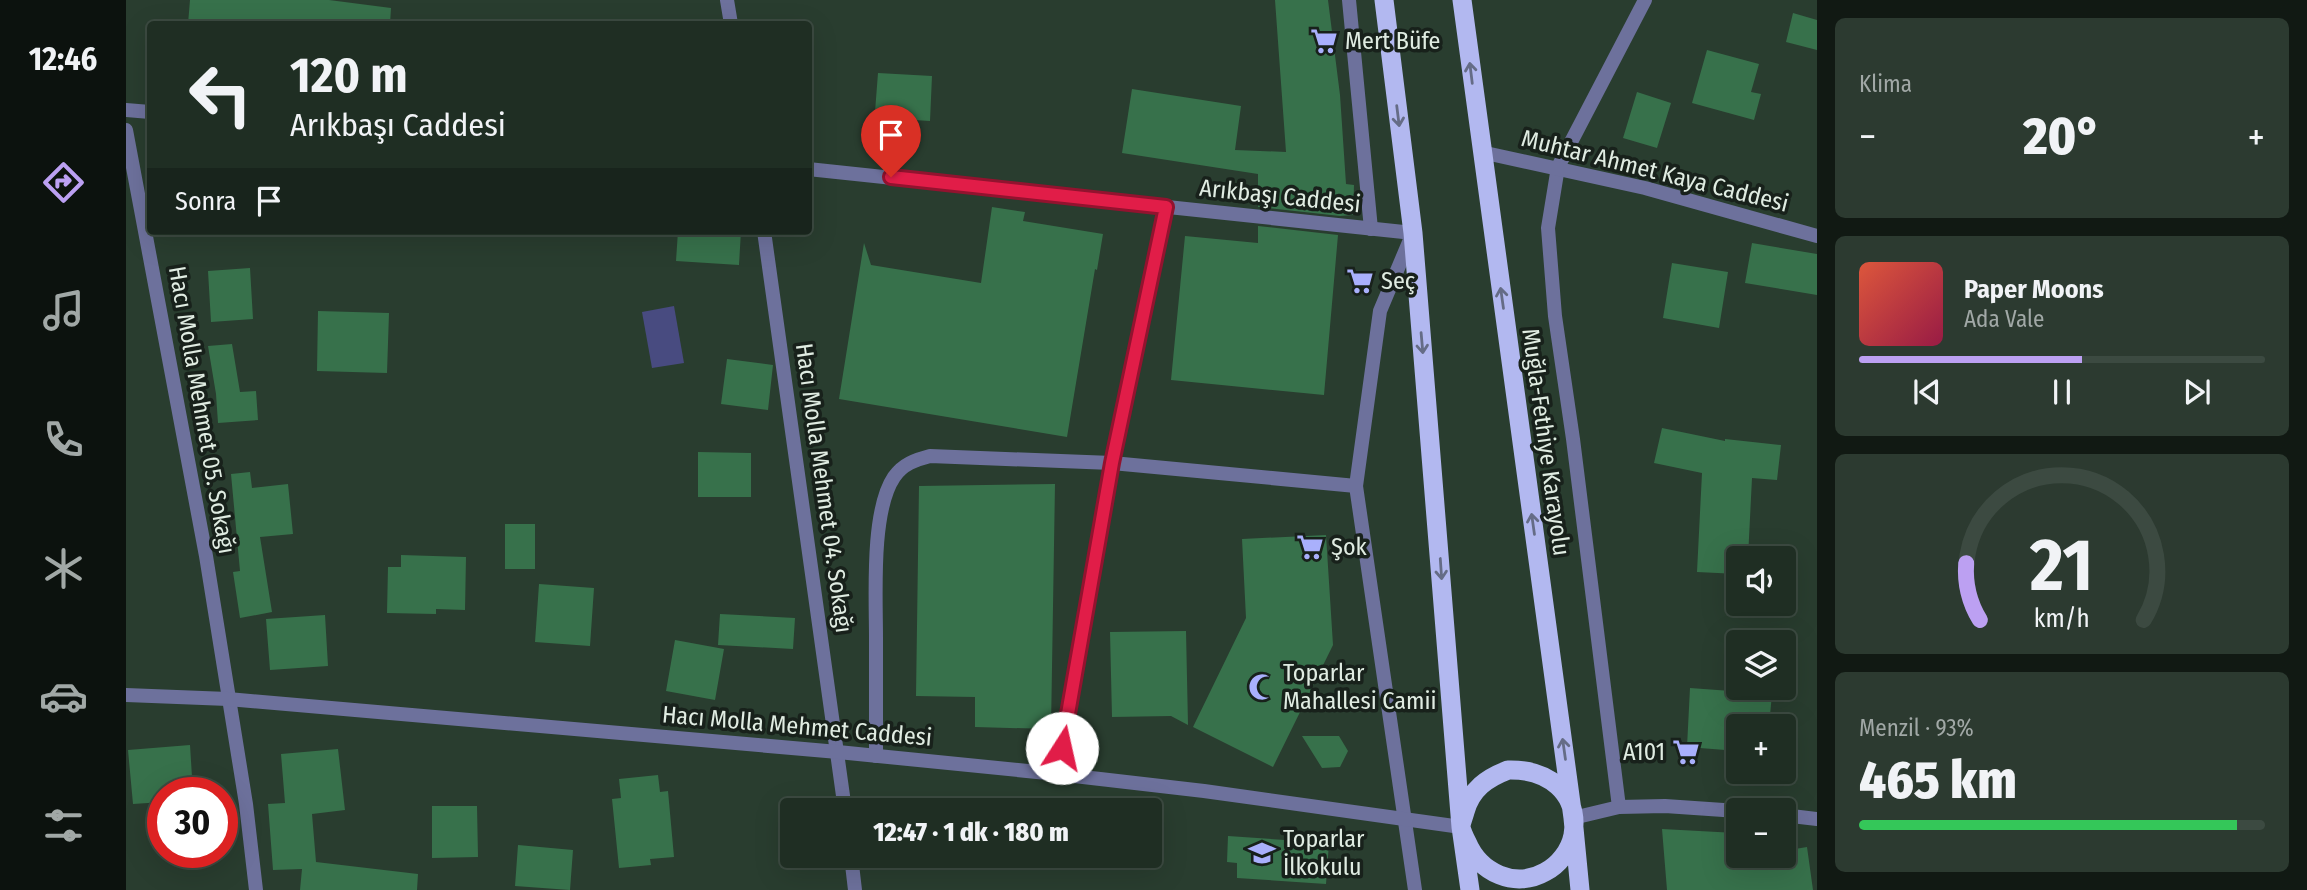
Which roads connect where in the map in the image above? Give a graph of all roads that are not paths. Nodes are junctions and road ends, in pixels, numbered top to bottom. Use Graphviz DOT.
graph roads {
  1 [pos="727,0"];
  2 [pos="1349,0"];
  3 [pos="1384,0"];
  4 [pos="1462,0"];
  5 [pos="1645,0"];
  6 [pos="730,21"];
  7 [pos="126,110"];
  8 [pos="147,112"];
  9 [pos="126,130"];
  10 [pos="1481,152"];
  11 [pos="1558,167"];
  12 [pos="812,169"];
  13 [pos="1166,207"];
  14 [pos="1371,229"];
  15 [pos="1413,233"];
  16 [pos="765,235"];
  17 [pos="1817,236"];
  18 [pos="1112,463"];
  19 [pos="1356,486"];
  20 [pos="126,695"];
  21 [pos="228,699"];
  22 [pos="838,752"];
  23 [pos="876,756"];
  24 [pos="1057,774"];
  25 [pos="844,798"];
  26 [pos="1619,807"];
  27 [pos="1726,810"];
  28 [pos="1796,817"];
  29 [pos="1573,818"];
  30 [pos="1406,819"];
  31 [pos="1817,819"];
  32 [pos="1461,827"];
  33 [pos="852,868"];
  34 [pos="256,890"];
  35 [pos="855,890"];
  36 [pos="1415,890"];
  37 [pos="1470,890"];
  38 [pos="1580,890"];
  1 -- 6 [label="street"];
  2 -- 14 [label="street"];
  3 -- 15 [label="highway, one-way"];
  10 -- 4 [label="highway, Muğla-Fethiye Karayolu, one-way"];
  5 -- 11 [label="street"];
  7 -- 8 [label="street"];
  9 -- 21 [label="street, Hacı Molla Mehmet 05. Sokağı"];
  10 -- 11 [label="street, Muhtar Ahmet Kaya Caddesi"];
  29 -- 10 [label="highway, Muğla-Fethiye Karayolu, one-way"];
  11 -- 17 [label="street, Muhtar Ahmet Kaya Caddesi"];
  11 -- 26 [label="street"];
  12 -- 13 [label="street, Arıkbaşı Caddesi"];
  13 -- 14 [label="street, Arıkbaşı Caddesi"];
  13 -- 18 [label="street"];
  14 -- 15 [label="street, Arıkbaşı Caddesi"];
  15 -- 19 [label="street"];
  15 -- 32 [label="highway, one-way"];
  16 -- 22 [label="street, Hacı Molla Mehmet 04. Sokağı"];
  18 -- 19 [label="street"];
  18 -- 23 [label="street"];
  18 -- 24 [label="street"];
  19 -- 30 [label="street"];
  20 -- 21 [label="street, Hacı Molla Mehmet Caddesi"];
  21 -- 22 [label="street, Hacı Molla Mehmet Caddesi"];
  21 -- 34 [label="street, Hacı Molla Mehmet 05. Sokağı"];
  22 -- 23 [label="street, Hacı Molla Mehmet Caddesi"];
  22 -- 25 [label="street, Hacı Molla Mehmet 04. Sokağı"];
  23 -- 24 [label="street, Hacı Molla Mehmet Caddesi"];
  24 -- 30 [label="street, Hacı Molla Mehmet Caddesi"];
  26 -- 27 [label="street"];
  26 -- 29 [label="street"];
  28 -- 31 [label="street"];
  29 -- 32 [label="highway"];
  29 -- 32 [label="highway"];
  29 -- 38 [label="highway, Muğla-Fethiye Karayolu"];
  30 -- 32 [label="street, Hacı Molla Mehmet Caddesi"];
  30 -- 36 [label="street"];
  32 -- 37 [label="highway"];
  33 -- 35 [label="street"];
}
